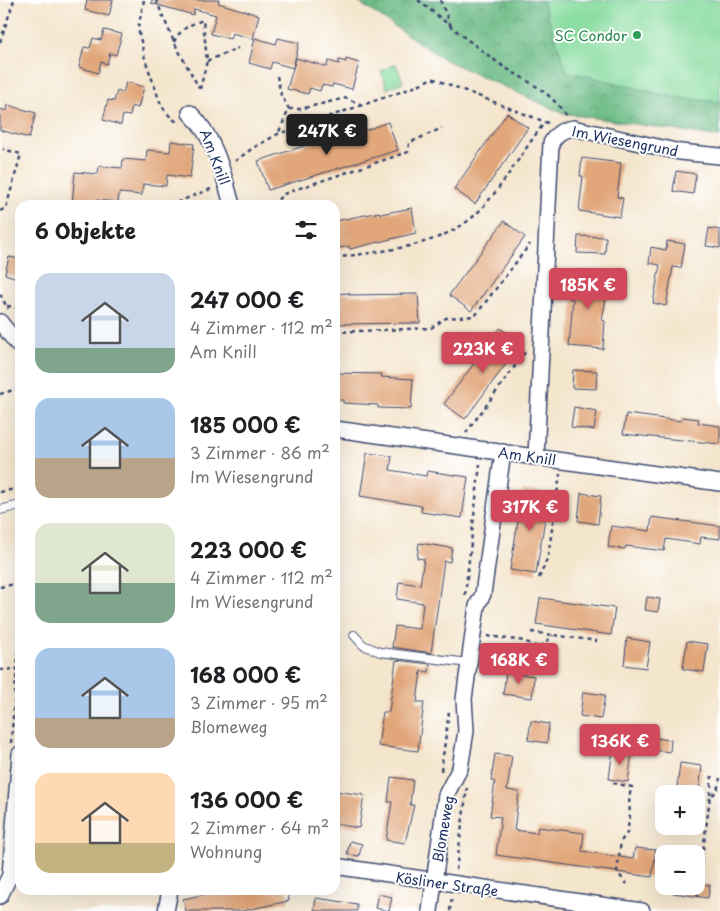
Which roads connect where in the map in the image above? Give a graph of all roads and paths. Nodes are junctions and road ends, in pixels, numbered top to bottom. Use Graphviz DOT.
graph roads {
  1 [pos="14,0"];
  2 [pos="144,0"];
  3 [pos="156,0"];
  4 [pos="418,0"];
  5 [pos="440,0"];
  6 [pos="452,27"];
  7 [pos="0,42"];
  8 [pos="174,42"];
  9 [pos="238,48"];
  10 [pos="207,61"];
  11 [pos="277,76"];
  12 [pos="362,105"];
  13 [pos="289,109"];
  14 [pos="190,113"];
  15 [pos="172,119"];
  16 [pos="545,122"];
  17 [pos="551,124"];
  18 [pos="442,128"];
  19 [pos="573,128"];
  20 [pos="278,134"];
  21 [pos="2,149"];
  22 [pos="720,156"];
  23 [pos="230,166"];
  24 [pos="220,185"];
  25 [pos="182,200"];
  26 [pos="230,200"];
  27 [pos="277,200"];
  28 [pos="0,211"];
  29 [pos="536,237"];
  30 [pos="340,257"];
  31 [pos="6,305"];
  32 [pos="15,307"];
  33 [pos="0,322"];
  34 [pos="340,332"];
  35 [pos="15,341"];
  36 [pos="531,344"];
  37 [pos="15,390"];
  38 [pos="0,394"];
  39 [pos="340,430"];
  40 [pos="466,433"];
  41 [pos="503,452"];
  42 [pos="536,457"];
  43 [pos="560,470"];
  44 [pos="720,483"];
  45 [pos="15,489"];
  46 [pos="0,492"];
  47 [pos="15,506"];
  48 [pos="0,510"];
  49 [pos="539,578"];
  50 [pos="15,585"];
  51 [pos="0,587"];
  52 [pos="531,632"];
  53 [pos="354,635"];
  54 [pos="553,635"];
  55 [pos="487,636"];
  56 [pos="597,641"];
  57 [pos="469,663"];
  58 [pos="0,670"];
  59 [pos="15,670"];
  60 [pos="712,776"];
  61 [pos="720,778"];
  62 [pos="613,783"];
  63 [pos="710,796"];
  64 [pos="15,831"];
  65 [pos="341,867"];
  66 [pos="434,882"];
  67 [pos="627,884"];
  68 [pos="169,895"];
  69 [pos="0,896"];
  70 [pos="697,897"];
  71 [pos="614,909"];
  72 [pos="166,911"];
  73 [pos="430,911"];
  74 [pos="642,911"];
  1 -- 7 [label="path"];
  2 -- 15 [label="path"];
  3 -- 8 [label="path"];
  4 -- 6 [label="path"];
  5 -- 6 [label="path"];
  6 -- 19 [label="path"];
  8 -- 10 [label="path"];
  8 -- 10 [label="path"];
  9 -- 10 [label="path"];
  11 -- 13 [label="path"];
  12 -- 13 [label="path"];
  12 -- 16 [label="path"];
  12 -- 20 [label="path"];
  13 -- 20 [label="path"];
  14 -- 26 [label="street, Am Knill"];
  16 -- 17 [label="path"];
  16 -- 30 [label="path"];
  18 -- 27 [label="path"];
  19 -- 22 [label="street, Im Wiesengrund"];
  19 -- 42 [label="street, Im Wiesengrund"];
  20 -- 23 [label="path"];
  21 -- 28 [label="path"];
  24 -- 25 [label="path, Am Knill"];
  29 -- 34 [label="path"];
  31 -- 32 [label="path"];
  33 -- 35 [label="street"];
  36 -- 40 [label="path"];
  37 -- 38 [label="path"];
  39 -- 41 [label="street, Am Knill"];
  41 -- 42 [label="street, Am Knill"];
  41 -- 57 [label="street, Blomeweg"];
  42 -- 44 [label="street, Am Knill"];
  43 -- 49 [label="path"];
  45 -- 46 [label="path"];
  47 -- 48 [label="lane"];
  50 -- 51 [label="path"];
  52 -- 54 [label="path"];
  53 -- 57 [label="lane"];
  54 -- 55 [label="path"];
  54 -- 56 [label="path"];
  57 -- 66 [label="street, Blomeweg"];
  58 -- 59 [label="path"];
  60 -- 63 [label="path"];
  61 -- 63 [label="path"];
  62 -- 67 [label="path"];
  63 -- 70 [label="path"];
  64 -- 69 [label="street"];
  65 -- 66 [label="street, Kösliner Straße"];
  66 -- 71 [label="street, Kösliner Straße"];
  66 -- 73 [label="street, Blomeweg"];
  68 -- 72 [label="street"];
  71 -- 74 [label="street, Kösliner Straße"];
}
